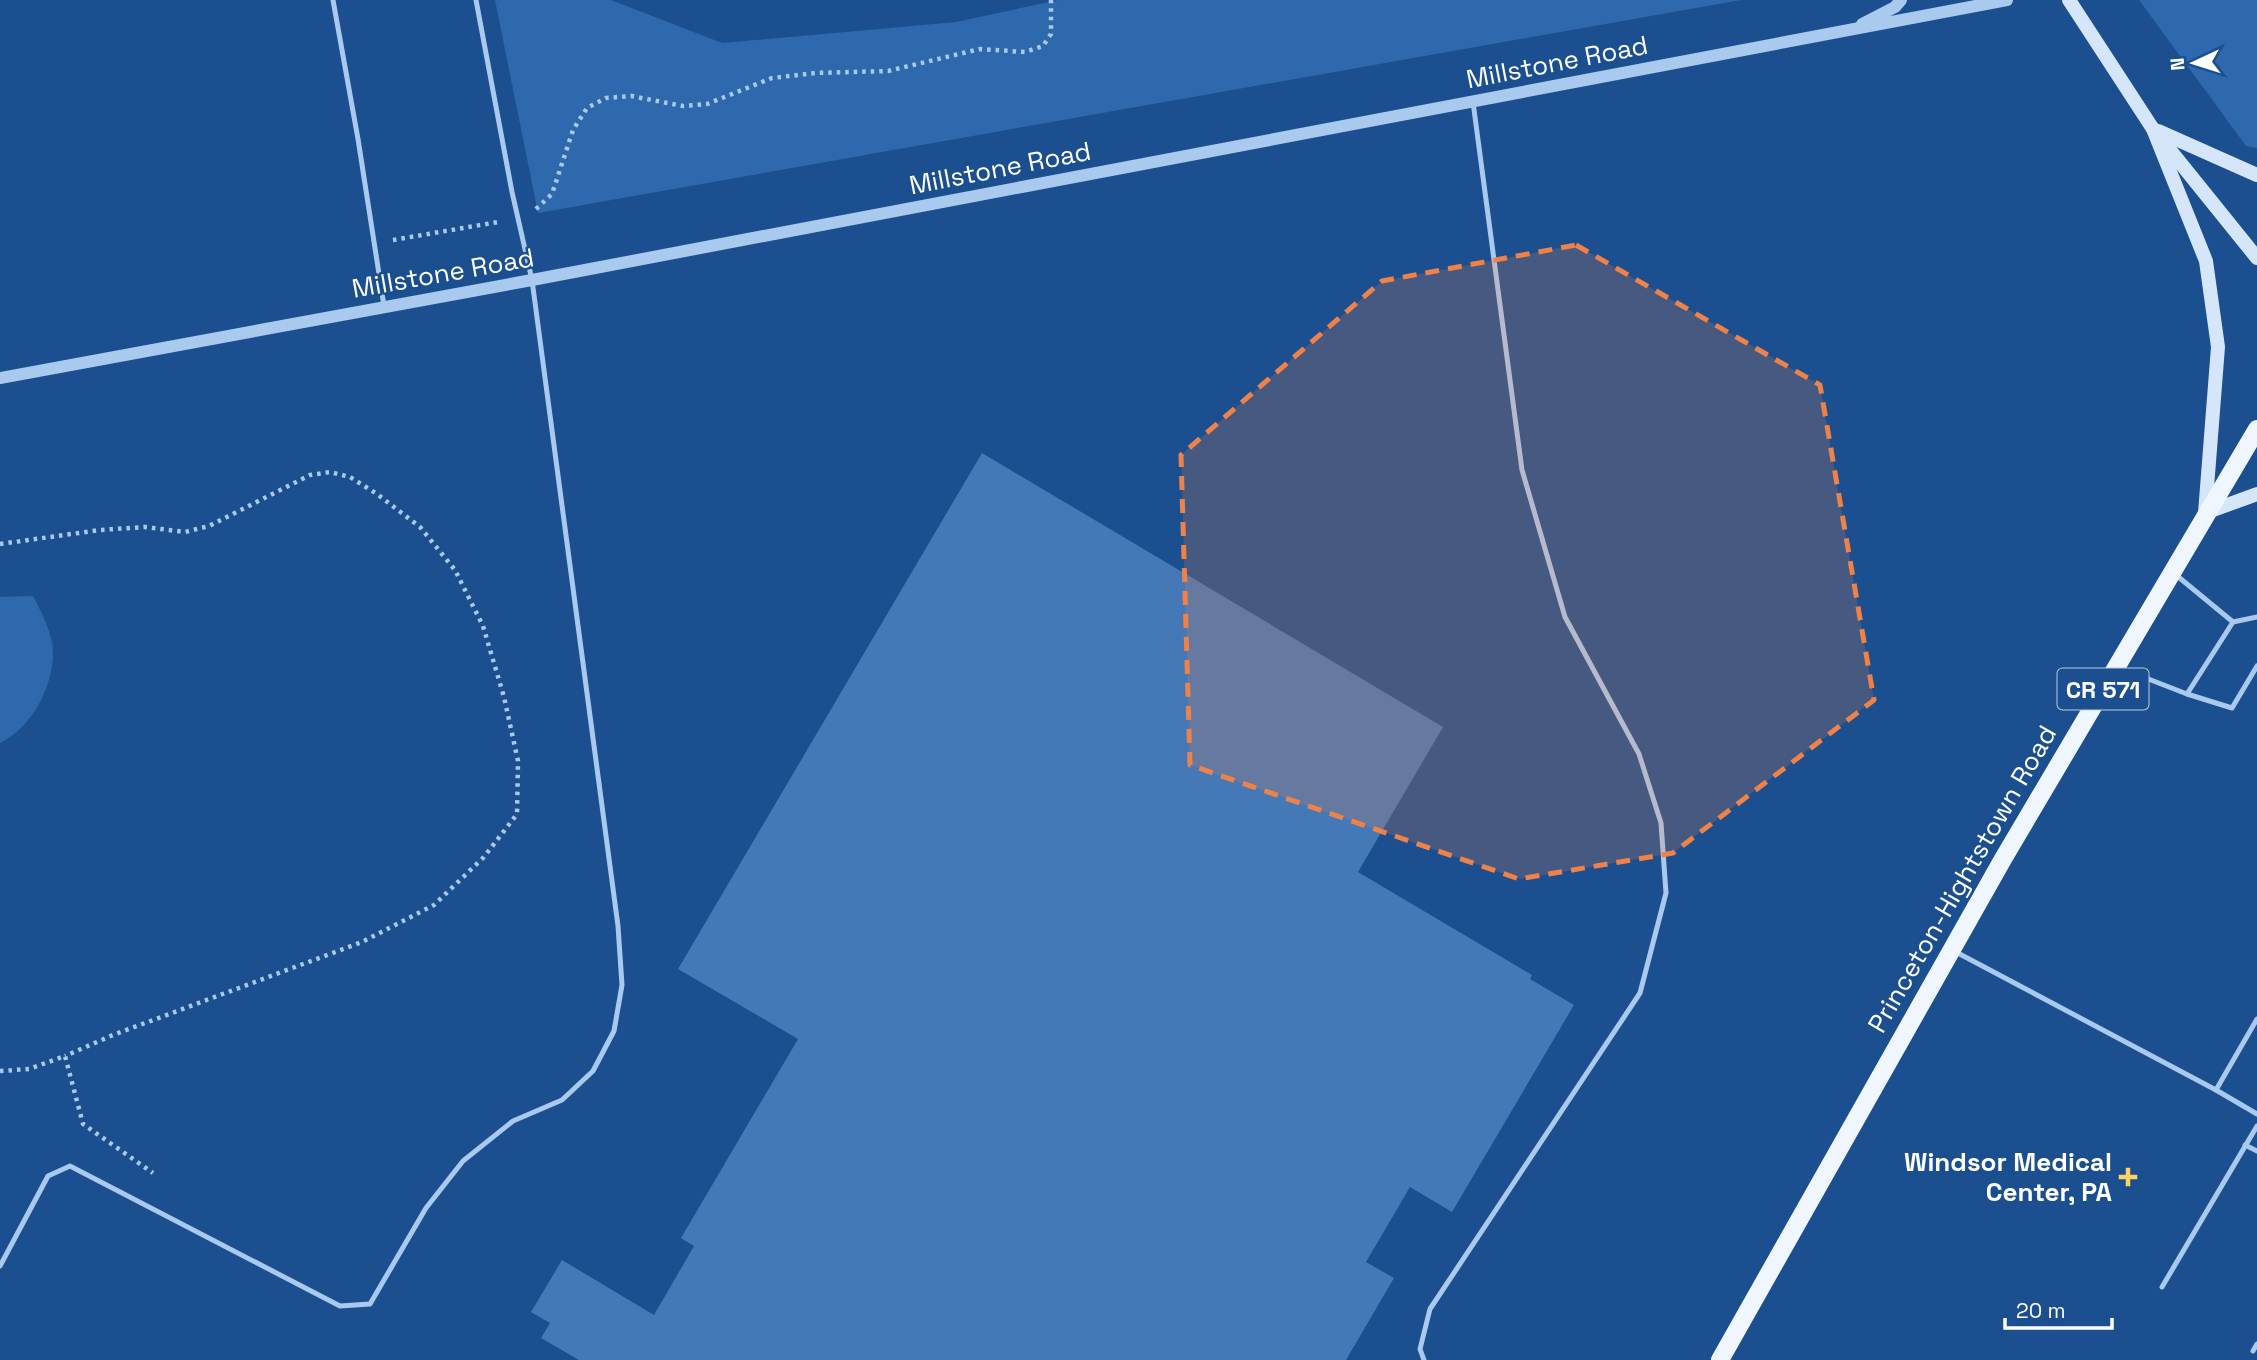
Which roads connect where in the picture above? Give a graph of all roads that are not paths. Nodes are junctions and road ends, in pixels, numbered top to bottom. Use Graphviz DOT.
graph roads {
  1 [pos="333,0"];
  2 [pos="476,0"];
  3 [pos="1901,0"];
  4 [pos="2007,0"];
  5 [pos="2069,0"];
  6 [pos="1846,32"];
  7 [pos="1473,102"];
  8 [pos="2153,129"];
  9 [pos="2257,175"];
  10 [pos="2257,258"];
  11 [pos="531,280"];
  12 [pos="384,306"];
  13 [pos="0,378"];
  14 [pos="2257,429"];
  15 [pos="2257,495"];
  16 [pos="2205,513"];
  17 [pos="2172,571"];
  18 [pos="2257,617"];
  19 [pos="2233,622"];
  20 [pos="2257,666"];
  21 [pos="2116,667"];
  22 [pos="2187,694"];
  23 [pos="1951,950"];
  24 [pos="2257,1019"];
  25 [pos="2216,1090"];
  26 [pos="2257,1114"];
  27 [pos="2257,1126"];
  28 [pos="2245,1145"];
  29 [pos="2257,1151"];
  30 [pos="0,1266"];
  31 [pos="2162,1287"];
  32 [pos="2257,1344"];
  33 [pos="2253,1351"];
  34 [pos="1423,1360"];
  35 [pos="1720,1360"];
  1 -- 12 [label="lane"];
  2 -- 11 [label="lane"];
  3 -- 6 [label="street"];
  4 -- 6 [label="street, Millstone Road"];
  5 -- 8 [label="main road"];
  6 -- 7 [label="street, Millstone Road"];
  7 -- 11 [label="street, Millstone Road"];
  7 -- 34 [label="lane"];
  8 -- 9 [label="main road"];
  8 -- 10 [label="main road"];
  8 -- 16 [label="main road"];
  11 -- 12 [label="street, Millstone Road"];
  11 -- 30 [label="lane"];
  12 -- 13 [label="street, Millstone Road"];
  14 -- 16 [label="main road, Princeton-Hightstown Road / CR 571"];
  15 -- 16 [label="main road"];
  16 -- 17 [label="main road, Princeton-Hightstown Road / CR 571"];
  17 -- 19 [label="lane"];
  17 -- 21 [label="main road, Princeton-Hightstown Road / CR 571"];
  18 -- 19 [label="lane"];
  19 -- 22 [label="lane"];
  20 -- 22 [label="lane"];
  21 -- 22 [label="lane"];
  21 -- 23 [label="main road, Princeton-Hightstown Road / CR 571"];
  23 -- 25 [label="lane"];
  23 -- 35 [label="main road, Princeton-Hightstown Road / CR 571"];
  24 -- 25 [label="lane"];
  25 -- 26 [label="lane"];
  27 -- 28 [label="lane"];
  28 -- 29 [label="lane"];
  28 -- 31 [label="lane"];
  32 -- 33 [label="lane"];
}
